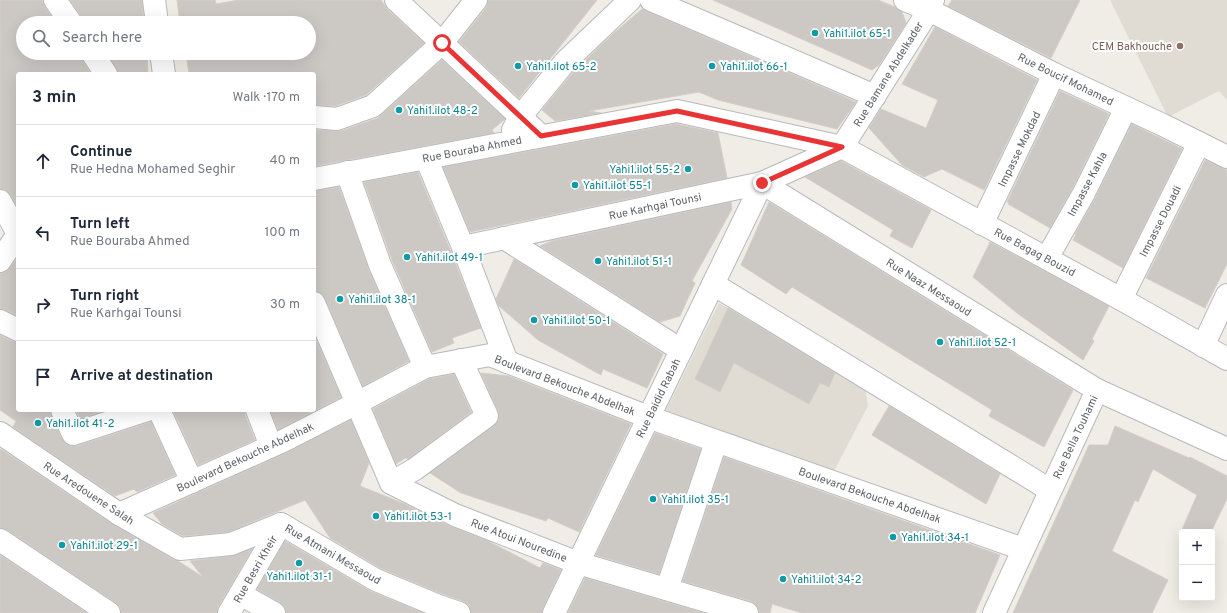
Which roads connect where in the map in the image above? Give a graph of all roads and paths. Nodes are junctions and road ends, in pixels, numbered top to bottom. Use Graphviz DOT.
graph roads {
  1 [pos="55,0"];
  2 [pos="154,0"];
  3 [pos="396,0"];
  4 [pos="476,0"];
  5 [pos="630,0"];
  6 [pos="650,0"];
  7 [pos="905,0"];
  8 [pos="931,5"];
  9 [pos="66,16"];
  10 [pos="156,16"];
  11 [pos="442,43"];
  12 [pos="97,60"];
  13 [pos="162,60"];
  14 [pos="105,72"];
  15 [pos="164,72"];
  16 [pos="1054,74"];
  17 [pos="875,96"];
  18 [pos="1126,108"];
  19 [pos="316,117"];
  20 [pos="520,117"];
  21 [pos="541,136"];
  22 [pos="506,143"];
  23 [pos="1199,144"];
  24 [pos="842,147"];
  25 [pos="1227,157"];
  26 [pos="426,158"];
  27 [pos="347,172"];
  28 [pos="316,179"];
  29 [pos="762,183"];
  30 [pos="0,201"];
  31 [pos="982,224"];
  32 [pos="16,230"];
  33 [pos="16,237"];
  34 [pos="504,238"];
  35 [pos="463,247"];
  36 [pos="1047,258"];
  37 [pos="0,261"];
  38 [pos="713,284"];
  39 [pos="1227,295"];
  40 [pos="1121,299"];
  41 [pos="316,308"];
  42 [pos="0,321"];
  43 [pos="16,329"];
  44 [pos="1203,346"];
  45 [pos="681,350"];
  46 [pos="1227,359"];
  47 [pos="461,360"];
  48 [pos="507,362"];
  49 [pos="425,367"];
  50 [pos="1097,390"];
  51 [pos="357,403"];
  52 [pos="63,412"];
  53 [pos="142,412"];
  54 [pos="160,412"];
  55 [pos="258,412"];
  56 [pos="648,417"];
  57 [pos="0,433"];
  58 [pos="716,442"];
  59 [pos="271,446"];
  60 [pos="1227,449"];
  61 [pos="192,482"];
  62 [pos="391,483"];
  63 [pos="1050,490"];
  64 [pos="119,514"];
  65 [pos="280,524"];
  66 [pos="0,540"];
  67 [pos="180,548"];
  68 [pos="1023,549"];
  69 [pos="578,563"];
  70 [pos="667,589"];
  71 [pos="240,594"];
  72 [pos="109,613"];
  73 [pos="229,613"];
  74 [pos="274,613"];
  75 [pos="459,613"];
  76 [pos="554,613"];
  77 [pos="747,613"];
  78 [pos="994,613"];
  1 -- 9 [label="street"];
  2 -- 10 [label="street"];
  3 -- 11 [label="street"];
  4 -- 11 [label="street"];
  5 -- 20 [label="street"];
  6 -- 17 [label="street"];
  7 -- 8 [label="street, Rue Boucif Mohamed"];
  8 -- 16 [label="street, Rue Boucif Mohamed"];
  8 -- 17 [label="street, Rue Bamane Abdelkader"];
  11 -- 19 [label="street"];
  11 -- 20 [label="street"];
  12 -- 14 [label="street"];
  13 -- 15 [label="street"];
  16 -- 18 [label="street, Rue Boucif Mohamed"];
  16 -- 31 [label="street, Impasse Mokdad"];
  17 -- 24 [label="street, Rue Bamane Abdelkader"];
  18 -- 23 [label="street, Rue Boucif Mohamed"];
  18 -- 36 [label="street, Impasse Kahla"];
  20 -- 21 [label="street"];
  20 -- 22 [label="street"];
  21 -- 22 [label="street, Rue Bouraba Ahmed"];
  21 -- 24 [label="street, Rue Bouraba Ahmed"];
  22 -- 26 [label="street, Rue Bouraba Ahmed"];
  23 -- 25 [label="street, Rue Boucif Mohamed"];
  23 -- 40 [label="street, Impasse Douadi"];
  24 -- 29 [label="street, Rue Karhgai Tounsi"];
  24 -- 31 [label="street, Rue Bagag Bouzid"];
  26 -- 27 [label="street, Rue Bouraba Ahmed"];
  26 -- 35 [label="street"];
  27 -- 28 [label="street, Rue Bouraba Ahmed"];
  27 -- 49 [label="street"];
  29 -- 34 [label="street, Rue Karhgai Tounsi"];
  29 -- 38 [label="street, Rue Baidid Rabah"];
  29 -- 50 [label="street, Rue Naaz Messaoud"];
  30 -- 32 [label="street"];
  31 -- 36 [label="street, Rue Bagag Bouzid"];
  33 -- 37 [label="street"];
  34 -- 35 [label="street, Rue Karhgai Tounsi"];
  34 -- 45 [label="street"];
  35 -- 48 [label="street"];
  36 -- 40 [label="street, Rue Bagag Bouzid"];
  38 -- 45 [label="street, Rue Baidid Rabah"];
  38 -- 63 [label="street"];
  39 -- 44 [label="street"];
  40 -- 44 [label="street, Rue Bagag Bouzid"];
  41 -- 51 [label="street"];
  42 -- 43 [label="street"];
  44 -- 46 [label="street, Rue Bagag Bouzid"];
  45 -- 56 [label="street, Rue Baidid Rabah"];
  47 -- 48 [label="street, Boulevard Bekouche Abdelhak"];
  47 -- 49 [label="street, Boulevard Bekouche Abdelhak"];
  47 -- 62 [label="street"];
  48 -- 56 [label="street, Boulevard Bekouche Abdelhak"];
  49 -- 51 [label="street, Boulevard Bekouche Abdelhak"];
  50 -- 60 [label="street, Rue Bella Touhami"];
  50 -- 63 [label="street, Rue Bella Touhami"];
  51 -- 59 [label="street, Boulevard Bekouche Abdelhak"];
  51 -- 62 [label="street"];
  52 -- 53 [label="street"];
  54 -- 61 [label="street"];
  55 -- 59 [label="street"];
  56 -- 58 [label="street, Boulevard Bekouche Abdelhak"];
  56 -- 69 [label="street, Rue Baidid Rabah"];
  57 -- 64 [label="street, Rue Aredouene Salah"];
  58 -- 68 [label="street, Boulevard Bekouche Abdelhak"];
  58 -- 70 [label="street"];
  59 -- 61 [label="street, Boulevard Bekouche Abdelhak"];
  61 -- 64 [label="street, Boulevard Bekouche Abdelhak"];
  62 -- 69 [label="street, Rue Atoui Nouredine"];
  63 -- 68 [label="street, Rue Bella Touhami"];
  64 -- 67 [label="street, Rue Aredouene Salah"];
  65 -- 67 [label="street, Rue Atmani Messaoud"];
  65 -- 71 [label="street, Rue Besri Kheir"];
  65 -- 75 [label="street, Rue Atmani Messaoud"];
  66 -- 72 [label="street"];
  68 -- 78 [label="street, Rue Bella Touhami"];
  69 -- 70 [label="street, Rue Atoui Nouredine"];
  69 -- 76 [label="street, Rue Baidid Rabah"];
  70 -- 77 [label="street, Rue Atoui Nouredine"];
  71 -- 73 [label="street, Rue Besri Kheir"];
  71 -- 74 [label="street"];
}
